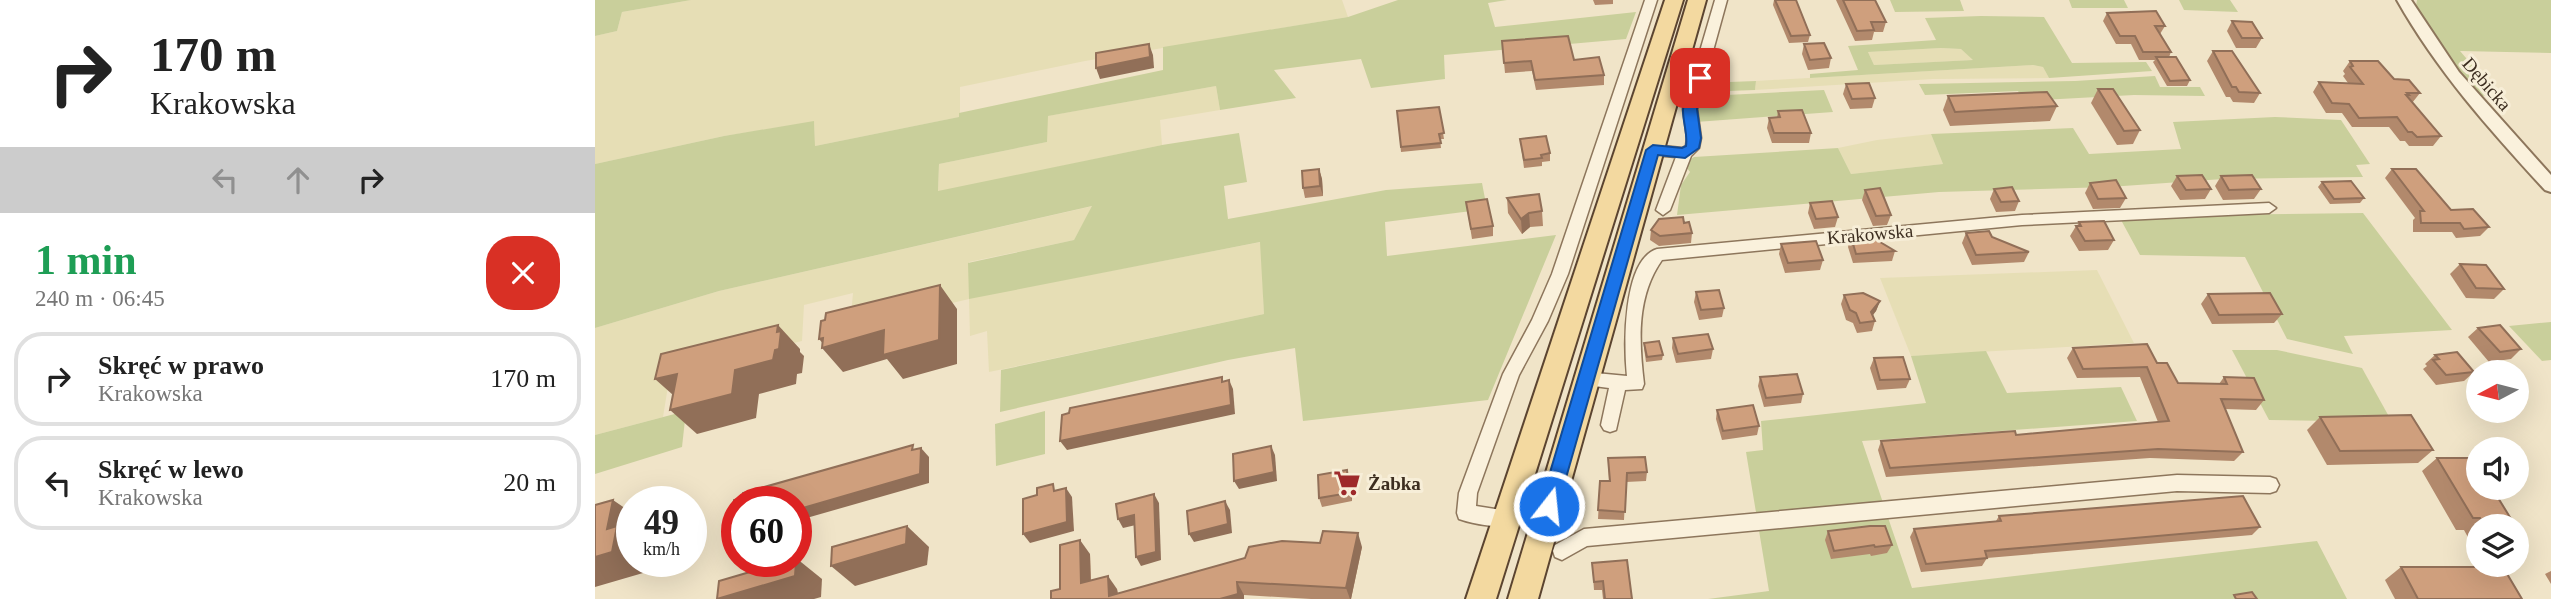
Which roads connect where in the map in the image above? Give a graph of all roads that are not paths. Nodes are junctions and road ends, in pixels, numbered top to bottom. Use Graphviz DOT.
graph roads {
  1 [pos="1651,0"];
  2 [pos="1674,0"];
  3 [pos="1697,0"];
  4 [pos="1721,0"];
  5 [pos="2404,0"];
  6 [pos="1653,150"];
  7 [pos="1685,153"];
  8 [pos="2551,186"];
  9 [pos="2269,208"];
  10 [pos="1663,210"];
  11 [pos="1585,379"];
  12 [pos="1618,384"];
  13 [pos="1610,425"];
  14 [pos="2270,485"];
  15 [pos="1507,519"];
  16 [pos="1562,551"];
  17 [pos="1481,599"];
  18 [pos="1523,599"];
  1 -- 15 [label="street"];
  2 -- 15 [label="main road"];
  3 -- 6 [label="main road"];
  4 -- 7 [label="street"];
  5 -- 8 [label="street, Dębicka"];
  6 -- 7 [label="street"];
  6 -- 11 [label="main road"];
  7 -- 10 [label="street"];
  9 -- 12 [label="street, Krakowska"];
  11 -- 12 [label="street"];
  11 -- 18 [label="main road"];
  12 -- 13 [label="street"];
  14 -- 16 [label="street"];
  15 -- 17 [label="main road"];
}
